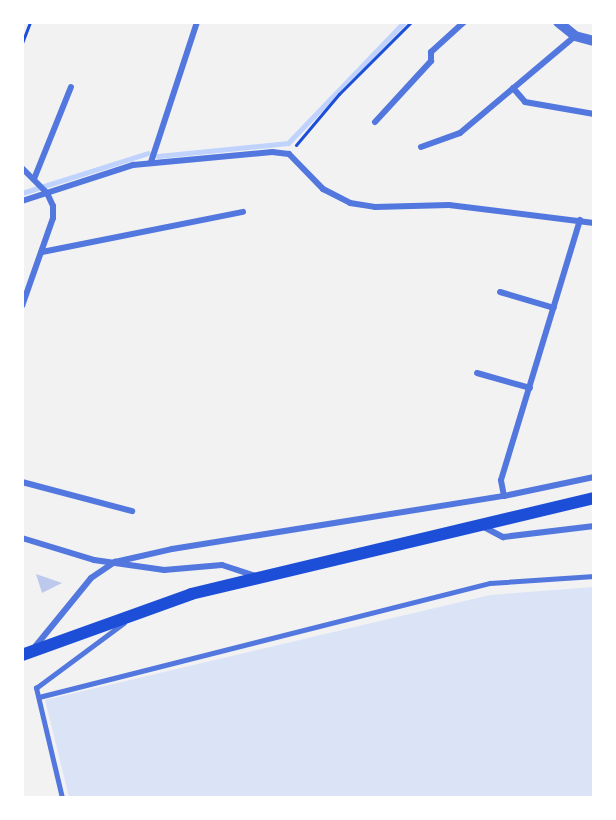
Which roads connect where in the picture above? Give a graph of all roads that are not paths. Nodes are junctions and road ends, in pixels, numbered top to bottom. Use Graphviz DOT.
graph roads {
  1 [pos="197,22"];
  2 [pos="464,22"];
  3 [pos="558,22"];
  4 [pos="575,36"];
  5 [pos="594,41"];
  6 [pos="71,87"];
  7 [pos="513,88"];
  8 [pos="594,114"];
  9 [pos="375,122"];
  10 [pos="421,147"];
  11 [pos="151,162"];
  12 [pos="22,168"];
  13 [pos="40,186"];
  14 [pos="22,201"];
  15 [pos="243,212"];
  16 [pos="580,220"];
  17 [pos="594,223"];
  18 [pos="42,252"];
  19 [pos="500,292"];
  20 [pos="22,306"];
  21 [pos="554,308"];
  22 [pos="477,373"];
  23 [pos="530,388"];
  24 [pos="594,477"];
  25 [pos="22,482"];
  26 [pos="504,496"];
  27 [pos="594,498"];
  28 [pos="132,511"];
  29 [pos="482,525"];
  30 [pos="594,526"];
  31 [pos="22,538"];
  32 [pos="115,562"];
  33 [pos="594,576"];
  34 [pos="258,578"];
  35 [pos="138,613"];
  36 [pos="27,653"];
  37 [pos="39,697"];
  38 [pos="62,798"];
  1 -- 11 [label="street"];
  2 -- 9 [label="street"];
  3 -- 4 [label="street"];
  4 -- 5 [label="street"];
  4 -- 7 [label="street"];
  6 -- 13 [label="street"];
  7 -- 8 [label="street"];
  7 -- 10 [label="street"];
  11 -- 13 [label="street"];
  11 -- 16 [label="street"];
  12 -- 13 [label="street"];
  13 -- 14 [label="street"];
  13 -- 18 [label="street"];
  15 -- 18 [label="street"];
  16 -- 17 [label="street"];
  16 -- 21 [label="street"];
  18 -- 20 [label="street"];
  19 -- 21 [label="street"];
  21 -- 23 [label="street"];
  22 -- 23 [label="street"];
  23 -- 26 [label="street"];
  24 -- 26 [label="street"];
  25 -- 28 [label="street"];
  26 -- 32 [label="street"];
  27 -- 29 [label="main road"];
  29 -- 30 [label="street"];
  29 -- 34 [label="main road"];
  31 -- 32 [label="street"];
  32 -- 34 [label="street"];
  32 -- 36 [label="street"];
  33 -- 37 [label="lane"];
  34 -- 35 [label="main road"];
  35 -- 36 [label="main road"];
  35 -- 37 [label="lane"];
  37 -- 38 [label="lane"];
}
